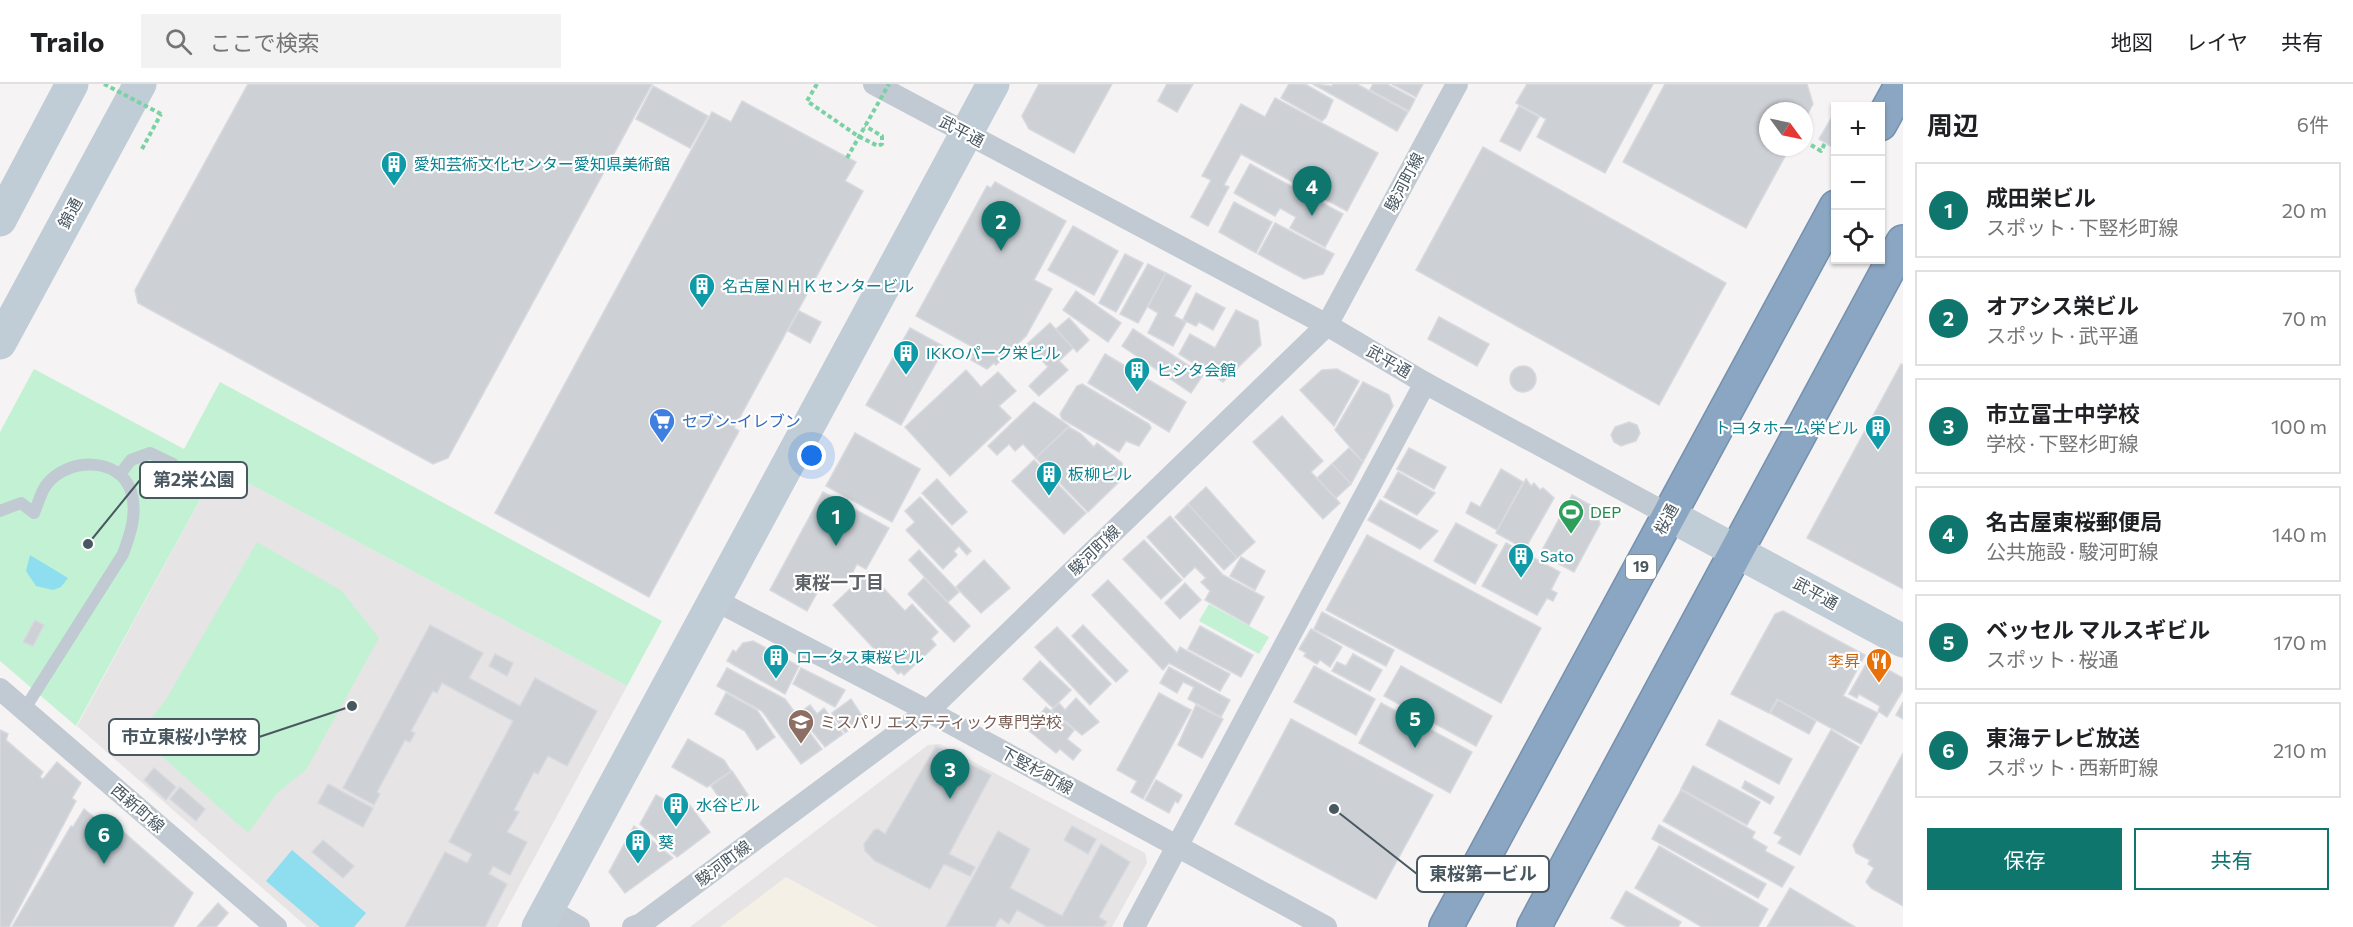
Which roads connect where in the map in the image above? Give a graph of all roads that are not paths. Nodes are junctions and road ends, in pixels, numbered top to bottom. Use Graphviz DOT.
graph roads {
  1 [pos="72,84"];
  2 [pos="140,84"];
  3 [pos="874,84"];
  4 [pos="993,84"];
  5 [pos="1457,84"];
  6 [pos="1902,84"];
  7 [pos="1885,116"];
  8 [pos="966,134"];
  9 [pos="1834,210"];
  10 [pos="0,220"];
  11 [pos="1903,242"];
  12 [pos="1327,325"];
  13 [pos="0,343"];
  14 [pos="1425,382"];
  15 [pos="173,464"];
  16 [pos="120,474"];
  17 [pos="0,511"];
  18 [pos="1669,515"];
  19 [pos="1737,550"];
  20 [pos="715,600"];
  21 [pos="1903,641"];
  22 [pos="0,689"];
  23 [pos="24,710"];
  24 [pos="928,711"];
  25 [pos="1178,847"];
  26 [pos="543,918"];
  27 [pos="276,927"];
  28 [pos="579,927"];
  29 [pos="633,927"];
  30 [pos="1134,927"];
  31 [pos="1326,927"];
  32 [pos="1446,927"];
  33 [pos="1534,927"];
  1 -- 10 [label="street"];
  2 -- 13 [label="street, 錦通"];
  3 -- 8 [label="street, 武平通"];
  4 -- 8 [label="street"];
  5 -- 12 [label="street, 駿河町線"];
  6 -- 7 [label="highway"];
  8 -- 12 [label="street, 武平通"];
  8 -- 20 [label="street"];
  9 -- 18 [label="highway, 桜通 / 19"];
  11 -- 19 [label="highway"];
  12 -- 14 [label="street, 武平通"];
  12 -- 24 [label="street, 駿河町線"];
  14 -- 18 [label="street, 武平通"];
  14 -- 25 [label="street"];
  15 -- 16 [label="lane"];
  16 -- 17 [label="lane"];
  16 -- 23 [label="lane"];
  18 -- 19 [label="street, 武平通"];
  18 -- 32 [label="highway, 桜通 / 19"];
  19 -- 21 [label="street, 武平通"];
  19 -- 33 [label="highway"];
  20 -- 24 [label="street, 下竪杉町線"];
  20 -- 26 [label="street"];
  22 -- 23 [label="street, 西新町線"];
  23 -- 27 [label="street, 西新町線"];
  24 -- 25 [label="street, 下竪杉町線"];
  24 -- 29 [label="street, 駿河町線"];
  25 -- 30 [label="street"];
  25 -- 31 [label="street, 下竪杉町線"];
  26 -- 28 [label="street"];
}
